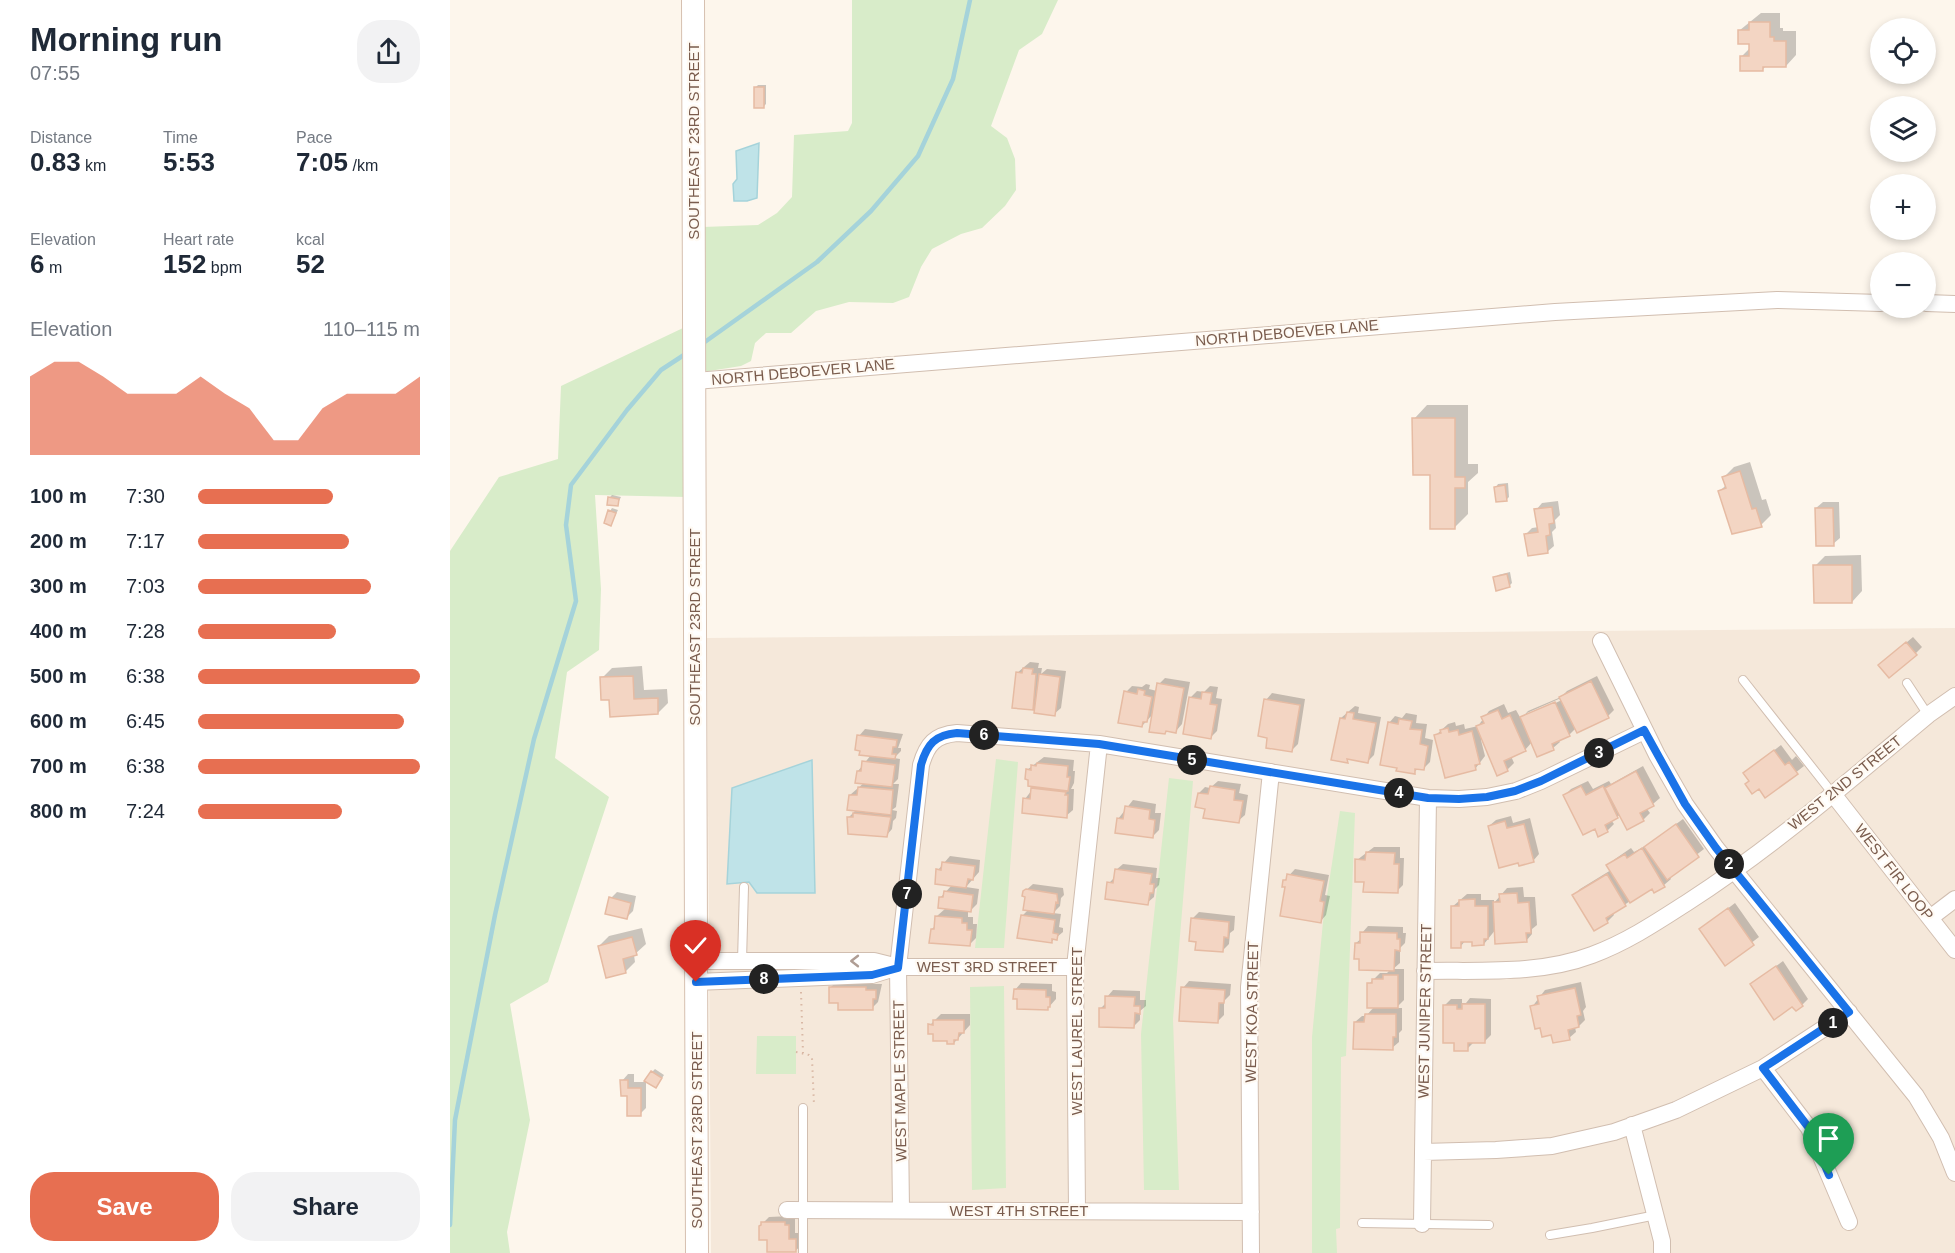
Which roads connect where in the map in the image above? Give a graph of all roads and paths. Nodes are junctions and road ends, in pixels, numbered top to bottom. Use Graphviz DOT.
graph roads {
  1 [pos="693,0"];
  2 [pos="1870,303"];
  3 [pos="1936,303"];
  4 [pos="1955,304"];
  5 [pos="695,381"];
  6 [pos="1601,641"];
  7 [pos="1743,680"];
  8 [pos="1907,683"];
  9 [pos="1955,696"];
  10 [pos="1928,715"];
  11 [pos="1644,730"];
  12 [pos="1099,744"];
  13 [pos="1271,772"];
  14 [pos="1833,794"];
  15 [pos="1428,798"];
  16 [pos="1735,872"];
  17 [pos="744,887"];
  18 [pos="1955,899"];
  19 [pos="1930,918"];
  20 [pos="1955,950"];
  21 [pos="742,961"];
  22 [pos="1075,967"];
  23 [pos="898,968"];
  24 [pos="1425,971"];
  25 [pos="696,972"];
  26 [pos="800,976"];
  27 [pos="1849,1012"];
  28 [pos="803,1053"];
  29 [pos="1763,1068"];
  30 [pos="803,1108"];
  31 [pos="1632,1125"];
  32 [pos="1423,1152"];
  33 [pos="1955,1173"];
  34 [pos="795,1210"];
  35 [pos="902,1210"];
  36 [pos="1077,1211"];
  37 [pos="1251,1212"];
  38 [pos="1656,1215"];
  39 [pos="1849,1222"];
  40 [pos="1362,1223"];
  41 [pos="1422,1224"];
  42 [pos="1489,1225"];
  43 [pos="1550,1234"];
  44 [pos="697,1253"];
  45 [pos="803,1253"];
  46 [pos="1251,1253"];
  47 [pos="1662,1253"];
  1 -- 5 [label="street, SOUTHEAST 23RD STREET"];
  2 -- 5 [label="street, NORTH DEBOEVER LANE"];
  3 -- 4 [label="street"];
  5 -- 25 [label="street, SOUTHEAST 23RD STREET"];
  6 -- 11 [label="street"];
  7 -- 14 [label="lane"];
  8 -- 10 [label="lane"];
  9 -- 10 [label="street, WEST 2ND STREET"];
  10 -- 14 [label="street, WEST 2ND STREET"];
  11 -- 15 [label="street"];
  11 -- 16 [label="street"];
  12 -- 13 [label="street"];
  12 -- 22 [label="street, WEST LAUREL STREET"];
  12 -- 23 [label="street, WEST MAPLE STREET"];
  13 -- 15 [label="street"];
  13 -- 37 [label="street, WEST KOA STREET"];
  14 -- 16 [label="street, WEST 2ND STREET"];
  14 -- 19 [label="street, WEST FIR LOOP"];
  15 -- 24 [label="street, WEST JUNIPER STREET"];
  16 -- 24 [label="street"];
  16 -- 27 [label="street"];
  17 -- 21 [label="lane"];
  18 -- 19 [label="street"];
  19 -- 20 [label="street, WEST FIR LOOP"];
  23 -- 21 [label="street, WEST 3RD STREET, one-way"];
  21 -- 25 [label="street, WEST 3RD STREET"];
  22 -- 23 [label="street, WEST 3RD STREET"];
  22 -- 36 [label="street, WEST LAUREL STREET"];
  23 -- 26 [label="street, WEST 3RD STREET"];
  23 -- 35 [label="street, WEST MAPLE STREET"];
  24 -- 32 [label="street, WEST JUNIPER STREET"];
  25 -- 26 [label="street, WEST 3RD STREET"];
  25 -- 44 [label="street, SOUTHEAST 23RD STREET"];
  26 -- 28 [label="path"];
  27 -- 29 [label="street"];
  27 -- 33 [label="street"];
  29 -- 31 [label="street"];
  29 -- 39 [label="street"];
  30 -- 34 [label="lane"];
  31 -- 32 [label="street"];
  31 -- 38 [label="street"];
  32 -- 41 [label="street, WEST JUNIPER STREET"];
  34 -- 35 [label="street, WEST 4TH STREET"];
  34 -- 45 [label="lane"];
  35 -- 36 [label="street, WEST 4TH STREET"];
  36 -- 37 [label="street, WEST 4TH STREET"];
  37 -- 46 [label="street, WEST KOA STREET"];
  38 -- 43 [label="lane"];
  38 -- 47 [label="street"];
  40 -- 41 [label="lane"];
  41 -- 42 [label="lane"];
}
